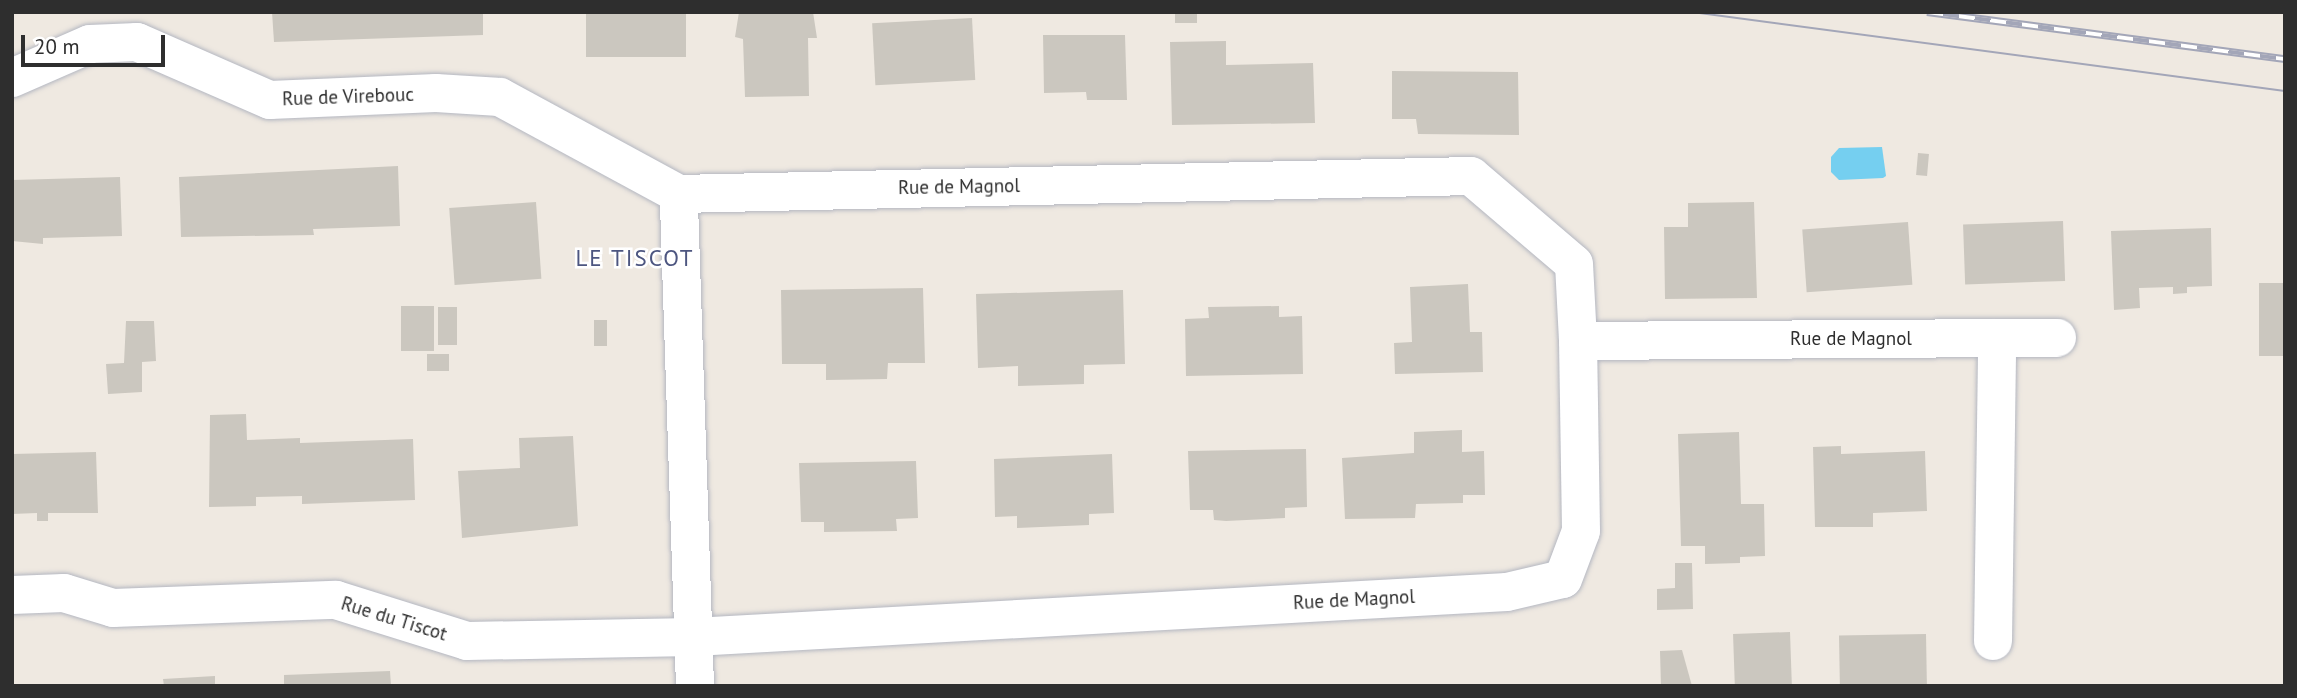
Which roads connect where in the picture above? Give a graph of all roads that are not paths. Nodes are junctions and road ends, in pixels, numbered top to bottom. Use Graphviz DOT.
graph roads {
  1 [pos="12,78"];
  2 [pos="679,194"];
  3 [pos="1997,338"];
  4 [pos="2057,338"];
  5 [pos="1578,341"];
  6 [pos="12,595"];
  7 [pos="694,637"];
  8 [pos="1993,641"];
  9 [pos="695,686"];
  1 -- 2 [label="street, Rue de Virebouc"];
  2 -- 5 [label="street, Rue de Magnol"];
  2 -- 7 [label="street"];
  3 -- 4 [label="street, Rue de Magnol"];
  3 -- 5 [label="street, Rue de Magnol"];
  3 -- 8 [label="street"];
  5 -- 7 [label="street, Rue de Magnol"];
  6 -- 7 [label="street, Rue du Tiscot"];
  7 -- 9 [label="street"];
}
